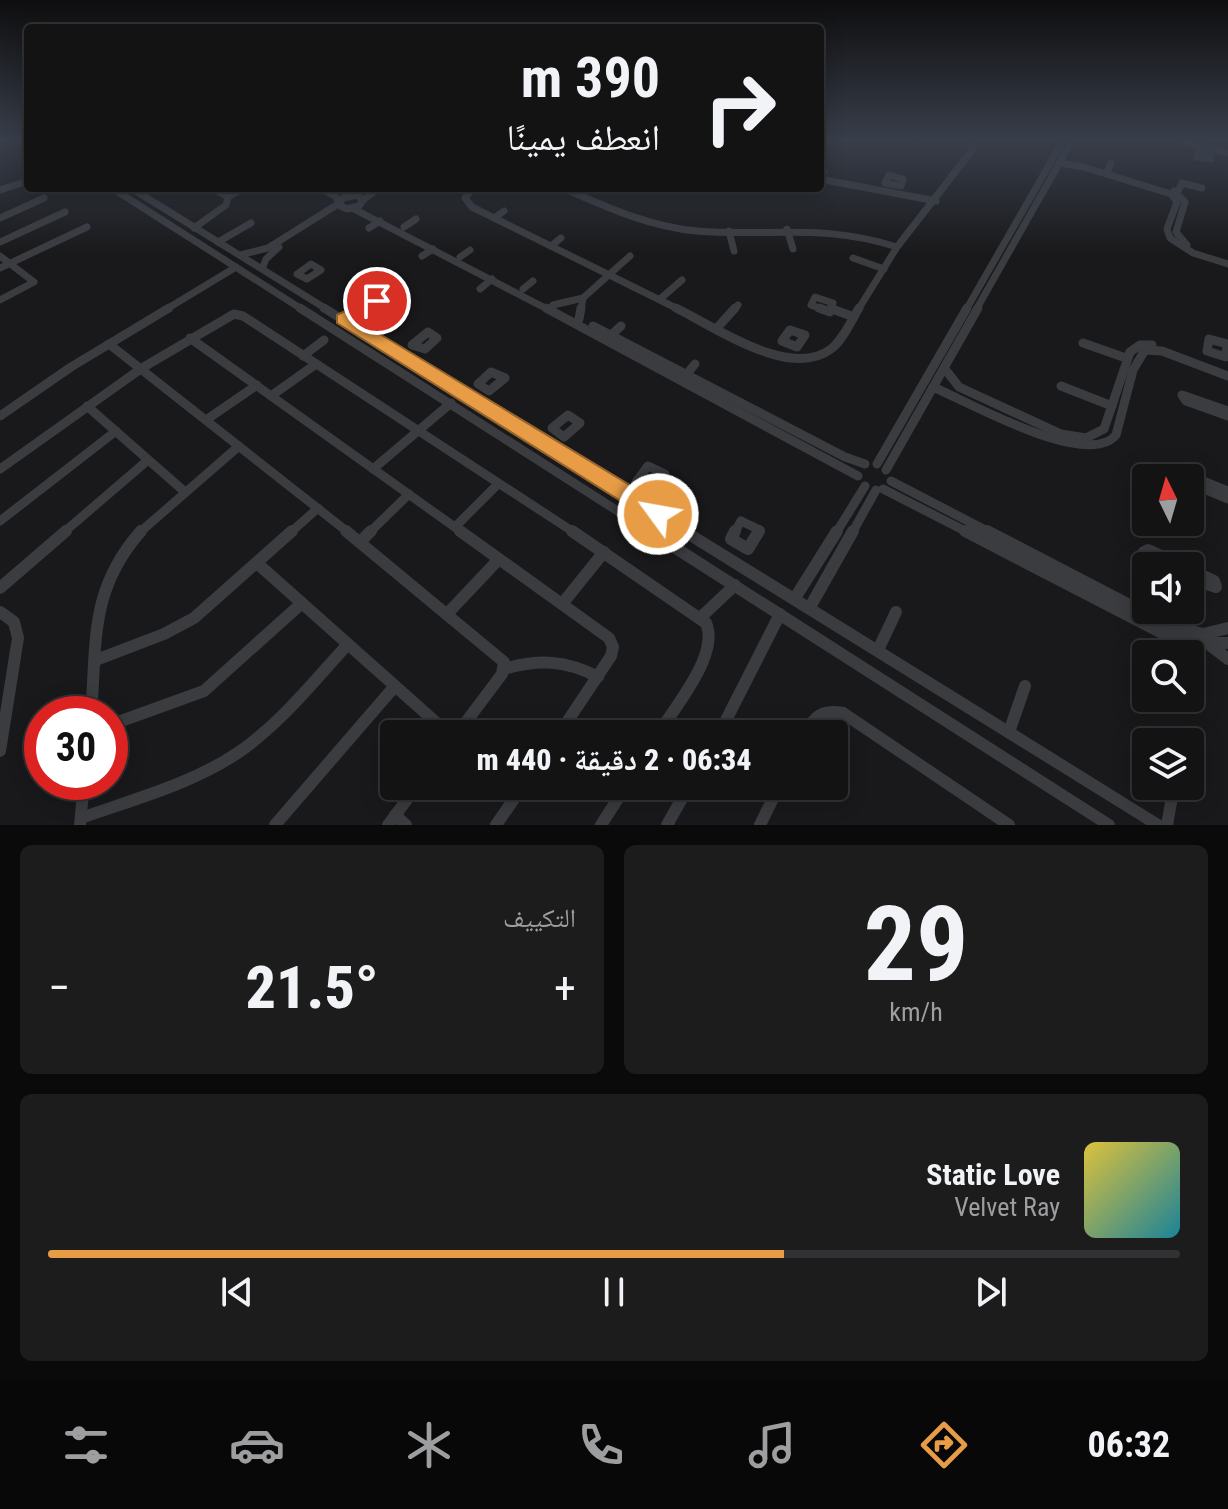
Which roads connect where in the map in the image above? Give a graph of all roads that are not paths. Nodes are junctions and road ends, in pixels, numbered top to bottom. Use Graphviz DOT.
graph roads {
  1 [pos="953,178"];
  2 [pos="1049,178"];
  3 [pos="1051,178"];
  4 [pos="1122,178"];
  5 [pos="1139,178"];
  6 [pos="24,180"];
  7 [pos="824,180"];
  8 [pos="824,180"];
  9 [pos="24,181"];
  10 [pos="0,183"];
  11 [pos="1202,188"];
  12 [pos="0,190"];
  13 [pos="118,192"];
  14 [pos="137,192"];
  15 [pos="219,192"];
  16 [pos="236,192"];
  17 [pos="328,192"];
  18 [pos="344,192"];
  19 [pos="361,192"];
  20 [pos="374,192"];
  21 [pos="468,192"];
  22 [pos="572,192"];
  23 [pos="1177,193"];
  24 [pos="353,195"];
  25 [pos="228,197"];
  26 [pos="44,198"];
  27 [pos="363,200"];
  28 [pos="936,201"];
  29 [pos="338,203"];
  30 [pos="601,205"];
  31 [pos="350,209"];
  32 [pos="368,211"];
  33 [pos="504,211"];
  34 [pos="65,212"];
  35 [pos="592,212"];
  36 [pos="927,213"];
  37 [pos="0,218"];
  38 [pos="494,218"];
  39 [pos="416,219"];
  40 [pos="380,221"];
  41 [pos="251,223"];
  42 [pos="87,227"];
  43 [pos="404,227"];
  44 [pos="194,228"];
  45 [pos="369,228"];
  46 [pos="787,229"];
  47 [pos="729,231"];
  48 [pos="561,238"];
  49 [pos="0,242"];
  50 [pos="218,242"];
  51 [pos="551,246"];
  52 [pos="897,247"];
  53 [pos="433,249"];
  54 [pos="793,249"];
  55 [pos="470,250"];
  56 [pos="734,251"];
  57 [pos="239,255"];
  58 [pos="0,256"];
  59 [pos="422,256"];
  60 [pos="630,256"];
  61 [pos="460,257"];
  62 [pos="853,258"];
  63 [pos="1228,262"];
  64 [pos="10,263"];
  65 [pos="236,267"];
  66 [pos="0,268"];
  67 [pos="476,268"];
  68 [pos="262,269"];
  69 [pos="884,269"];
  70 [pos="301,276"];
  71 [pos="612,276"];
  72 [pos="492,279"];
  73 [pos="682,280"];
  74 [pos="533,281"];
  75 [pos="288,285"];
  76 [pos="480,289"];
  77 [pos="523,289"];
  78 [pos="583,298"];
  79 [pos="660,299"];
  80 [pos="0,300"];
  81 [pos="553,305"];
  82 [pos="738,305"];
  83 [pos="832,309"];
  84 [pos="357,310"];
  85 [pos="681,310"];
  86 [pos="854,317"];
  87 [pos="673,318"];
  88 [pos="343,319"];
  89 [pos="579,319"];
  90 [pos="621,326"];
  91 [pos="717,328"];
  92 [pos="611,335"];
  93 [pos="190,338"];
  94 [pos="324,340"];
  95 [pos="1083,343"];
  96 [pos="109,344"];
  97 [pos="788,345"];
  98 [pos="416,348"];
  99 [pos="303,356"];
  100 [pos="404,357"];
  101 [pos="770,358"];
  102 [pos="1126,358"];
  103 [pos="654,362"];
  104 [pos="316,364"];
  105 [pos="695,364"];
  106 [pos="142,368"];
  107 [pos="945,369"];
  108 [pos="1228,373"];
  109 [pos="686,375"];
  110 [pos="1118,381"];
  111 [pos="257,385"];
  112 [pos="1130,385"];
  113 [pos="1061,386"];
  114 [pos="933,387"];
  115 [pos="484,389"];
  116 [pos="271,396"];
  117 [pos="472,399"];
  118 [pos="451,403"];
  119 [pos="87,406"];
  120 [pos="1112,406"];
  121 [pos="1212,408"];
  122 [pos="1228,414"];
  123 [pos="0,416"];
  124 [pos="206,420"];
  125 [pos="116,431"];
  126 [pos="418,431"];
  127 [pos="558,434"];
  128 [pos="548,445"];
  129 [pos="239,446"];
  130 [pos="148,460"];
  131 [pos="865,464"];
  132 [pos="0,469"];
  133 [pos="373,469"];
  134 [pos="858,476"];
  135 [pos="880,480"];
  136 [pos="1204,481"];
  137 [pos="498,484"];
  138 [pos="643,487"];
  139 [pos="1204,489"];
  140 [pos="1228,491"];
  141 [pos="185,492"];
  142 [pos="409,494"];
  143 [pos="634,498"];
  144 [pos="1228,499"];
  145 [pos="318,508"];
  146 [pos="0,521"];
  147 [pos="455,527"];
  148 [pos="360,542"];
  149 [pos="739,545"];
  150 [pos="604,552"];
  151 [pos="499,559"];
  152 [pos="731,559"];
  153 [pos="1029,559"];
  154 [pos="258,564"];
  155 [pos="1204,576"];
  156 [pos="809,579"];
  157 [pos="735,585"];
  158 [pos="0,588"];
  159 [pos="821,588"];
  160 [pos="1222,589"];
  161 [pos="795,598"];
  162 [pos="302,603"];
  163 [pos="562,604"];
  164 [pos="810,607"];
  165 [pos="0,612"];
  166 [pos="896,612"];
  167 [pos="448,613"];
  168 [pos="780,614"];
  169 [pos="700,618"];
  170 [pos="1228,628"];
  171 [pos="1228,643"];
  172 [pos="348,644"];
  173 [pos="1211,646"];
  174 [pos="878,650"];
  175 [pos="1228,659"];
  176 [pos="96,660"];
  177 [pos="504,669"];
  178 [pos="598,677"];
  179 [pos="395,686"];
  180 [pos="1025,686"];
  181 [pos="93,696"];
  182 [pos="128,718"];
  183 [pos="433,720"];
  184 [pos="467,720"];
  185 [pos="569,720"];
  186 [pos="667,720"];
  187 [pos="726,720"];
  188 [pos="812,720"];
  189 [pos="1009,732"];
  190 [pos="0,748"];
  191 [pos="83,800"];
  192 [pos="409,800"];
  193 [pos="513,800"];
  194 [pos="617,800"];
  195 [pos="681,800"];
  196 [pos="772,800"];
  197 [pos="1171,800"];
  198 [pos="81,821"];
  199 [pos="396,822"];
  200 [pos="275,825"];
  201 [pos="496,825"];
  202 [pos="601,825"];
  203 [pos="667,825"];
  204 [pos="760,825"];
  205 [pos="1009,825"];
  206 [pos="1109,825"];
  207 [pos="1158,825"];
  208 [pos="1167,825"];
  1 -- 28 [label="street"];
  2 -- 135 [label="street"];
  3 -- 107 [label="street"];
  4 -- 63 [label="street"];
  5 -- 23 [label="street"];
  6 -- 10 [label="street"];
  7 -- 28 [label="street"];
  8 -- 36 [label="street"];
  9 -- 12 [label="street"];
  11 -- 23 [label="street"];
  13 -- 65 [label="street"];
  14 -- 44 [label="street"];
  15 -- 25 [label="street"];
  16 -- 25 [label="street"];
  17 -- 29 [label="street"];
  18 -- 24 [label="street"];
  19 -- 24 [label="street"];
  20 -- 27 [label="street"];
  21 -- 38 [label="street"];
  22 -- 30 [label="street"];
  23 -- 63 [label="street"];
  24 -- 27 [label="street"];
  24 -- 29 [label="street"];
  25 -- 44 [label="street"];
  26 -- 37 [label="street"];
  27 -- 31 [label="street"];
  27 -- 32 [label="street"];
  28 -- 36 [label="street"];
  29 -- 31 [label="street"];
  29 -- 57 [label="street"];
  30 -- 35 [label="street"];
  30 -- 47 [label="street"];
  31 -- 32 [label="street"];
  31 -- 68 [label="street"];
  32 -- 40 [label="street"];
  32 -- 43 [label="street"];
  33 -- 38 [label="street"];
  34 -- 49 [label="street"];
  36 -- 52 [label="street"];
  38 -- 51 [label="street"];
  39 -- 43 [label="street"];
  40 -- 45 [label="street"];
  40 -- 53 [label="street"];
  41 -- 50 [label="street"];
  42 -- 64 [label="street"];
  43 -- 61 [label="street"];
  44 -- 50 [label="street"];
  46 -- 47 [label="street"];
  46 -- 52 [label="street"];
  46 -- 54 [label="street"];
  47 -- 56 [label="street"];
  48 -- 51 [label="street"];
  50 -- 57 [label="street"];
  51 -- 71 [label="street"];
  52 -- 69 [label="street"];
  53 -- 59 [label="street"];
  53 -- 67 [label="street"];
  55 -- 61 [label="street"];
  57 -- 68 [label="street"];
  58 -- 64 [label="street"];
  60 -- 71 [label="street"];
  61 -- 67 [label="street"];
  62 -- 69 [label="street"];
  64 -- 66 [label="street"];
  64 -- 80 [label="street"];
  65 -- 96 [label="street"];
  65 -- 118 [label="street"];
  67 -- 72 [label="street"];
  67 -- 77 [label="street"];
  68 -- 75 [label="street"];
  69 -- 86 [label="street"];
  70 -- 75 [label="street"];
  71 -- 78 [label="street"];
  71 -- 79 [label="street"];
  72 -- 76 [label="street"];
  72 -- 103 [label="street"];
  73 -- 79 [label="street"];
  74 -- 77 [label="street"];
  75 -- 88 [label="street"];
  77 -- 81 [label="street"];
  78 -- 81 [label="street"];
  78 -- 89 [label="street"];
  79 -- 85 [label="street"];
  81 -- 89 [label="street"];
  82 -- 91 [label="street"];
  83 -- 86 [label="street"];
  84 -- 88 [label="street"];
  85 -- 87 [label="street"];
  85 -- 91 [label="street"];
  86 -- 101 [label="street"];
  88 -- 100 [label="street"];
  89 -- 92 [label="street"];
  90 -- 92 [label="street"];
  91 -- 101 [label="street"];
  92 -- 103 [label="street"];
  93 -- 99 [label="street"];
  93 -- 106 [label="street"];
  93 -- 111 [label="street"];
  94 -- 99 [label="street"];
  95 -- 102 [label="street"];
  96 -- 106 [label="street"];
  96 -- 123 [label="street"];
  97 -- 101 [label="street"];
  98 -- 100 [label="street"];
  99 -- 104 [label="street"];
  100 -- 117 [label="street"];
  102 -- 108 [label="street"];
  102 -- 110 [label="street"];
  103 -- 109 [label="street"];
  103 -- 134 [label="street"];
  104 -- 116 [label="street"];
  104 -- 126 [label="street"];
  105 -- 109 [label="street"];
  106 -- 119 [label="street"];
  106 -- 124 [label="street"];
  107 -- 114 [label="street"];
  107 -- 120 [label="street"];
  108 -- 112 [label="street"];
  109 -- 131 [label="street"];
  110 -- 112 [label="street"];
  110 -- 120 [label="street"];
  111 -- 116 [label="street"];
  111 -- 124 [label="street"];
  112 -- 114 [label="street"];
  113 -- 120 [label="street"];
  114 -- 135 [label="street"];
  115 -- 117 [label="street"];
  116 -- 133 [label="street"];
  117 -- 128 [label="street"];
  118 -- 126 [label="street"];
  118 -- 157 [label="street"];
  119 -- 125 [label="street"];
  119 -- 132 [label="street"];
  121 -- 122 [label="street"];
  124 -- 129 [label="street"];
  125 -- 130 [label="street"];
  125 -- 146 [label="street"];
  126 -- 133 [label="street"];
  126 -- 137 [label="street"];
  127 -- 128 [label="street"];
  128 -- 143 [label="street"];
  129 -- 141 [label="street"];
  129 -- 145 [label="street"];
  130 -- 141 [label="street"];
  130 -- 158 [label="street"];
  131 -- 134 [label="street"];
  131 -- 135 [label="street"];
  133 -- 142 [label="street"];
  134 -- 135 [label="street"];
  135 -- 153 [label="street"];
  135 -- 156 [label="street"];
  135 -- 159 [label="street"];
  136 -- 140 [label="street"];
  137 -- 147 [label="street"];
  137 -- 150 [label="street"];
  138 -- 143 [label="street"];
  139 -- 144 [label="street"];
  141 -- 176 [label="street"];
  142 -- 147 [label="street"];
  142 -- 148 [label="street"];
  143 -- 152 [label="street"];
  145 -- 148 [label="street"];
  145 -- 154 [label="street"];
  147 -- 151 [label="street"];
  148 -- 167 [label="street"];
  149 -- 152 [label="street"];
  150 -- 163 [label="street"];
  150 -- 169 [label="street"];
  151 -- 163 [label="street"];
  151 -- 167 [label="street"];
  152 -- 161 [label="street"];
  153 -- 170 [label="street"];
  153 -- 173 [label="street"];
  154 -- 162 [label="street"];
  154 -- 176 [label="street"];
  155 -- 160 [label="street"];
  156 -- 159 [label="street"];
  156 -- 161 [label="street"];
  157 -- 168 [label="street"];
  157 -- 169 [label="street"];
  159 -- 164 [label="street"];
  161 -- 164 [label="street"];
  162 -- 172 [label="street"];
  162 -- 182 [label="street"];
  163 -- 178 [label="street"];
  164 -- 174 [label="street"];
  165 -- 190 [label="street"];
  166 -- 174 [label="street"];
  167 -- 177 [label="street"];
  168 -- 187 [label="street"];
  168 -- 206 [label="street"];
  169 -- 186 [label="street"];
  171 -- 173 [label="street"];
  172 -- 179 [label="street"];
  172 -- 198 [label="street"];
  173 -- 175 [label="street"];
  174 -- 189 [label="street"];
  176 -- 181 [label="street"];
  177 -- 178 [label="street"];
  177 -- 184 [label="street"];
  178 -- 185 [label="street"];
  179 -- 183 [label="street"];
  179 -- 200 [label="street"];
  180 -- 189 [label="street"];
  188 -- 205 [label="street"];
  189 -- 207 [label="street"];
  191 -- 198 [label="street"];
  192 -- 199 [label="street"];
  193 -- 201 [label="street"];
  194 -- 202 [label="street"];
  195 -- 203 [label="street"];
  196 -- 204 [label="street"];
  197 -- 208 [label="street"];
}
